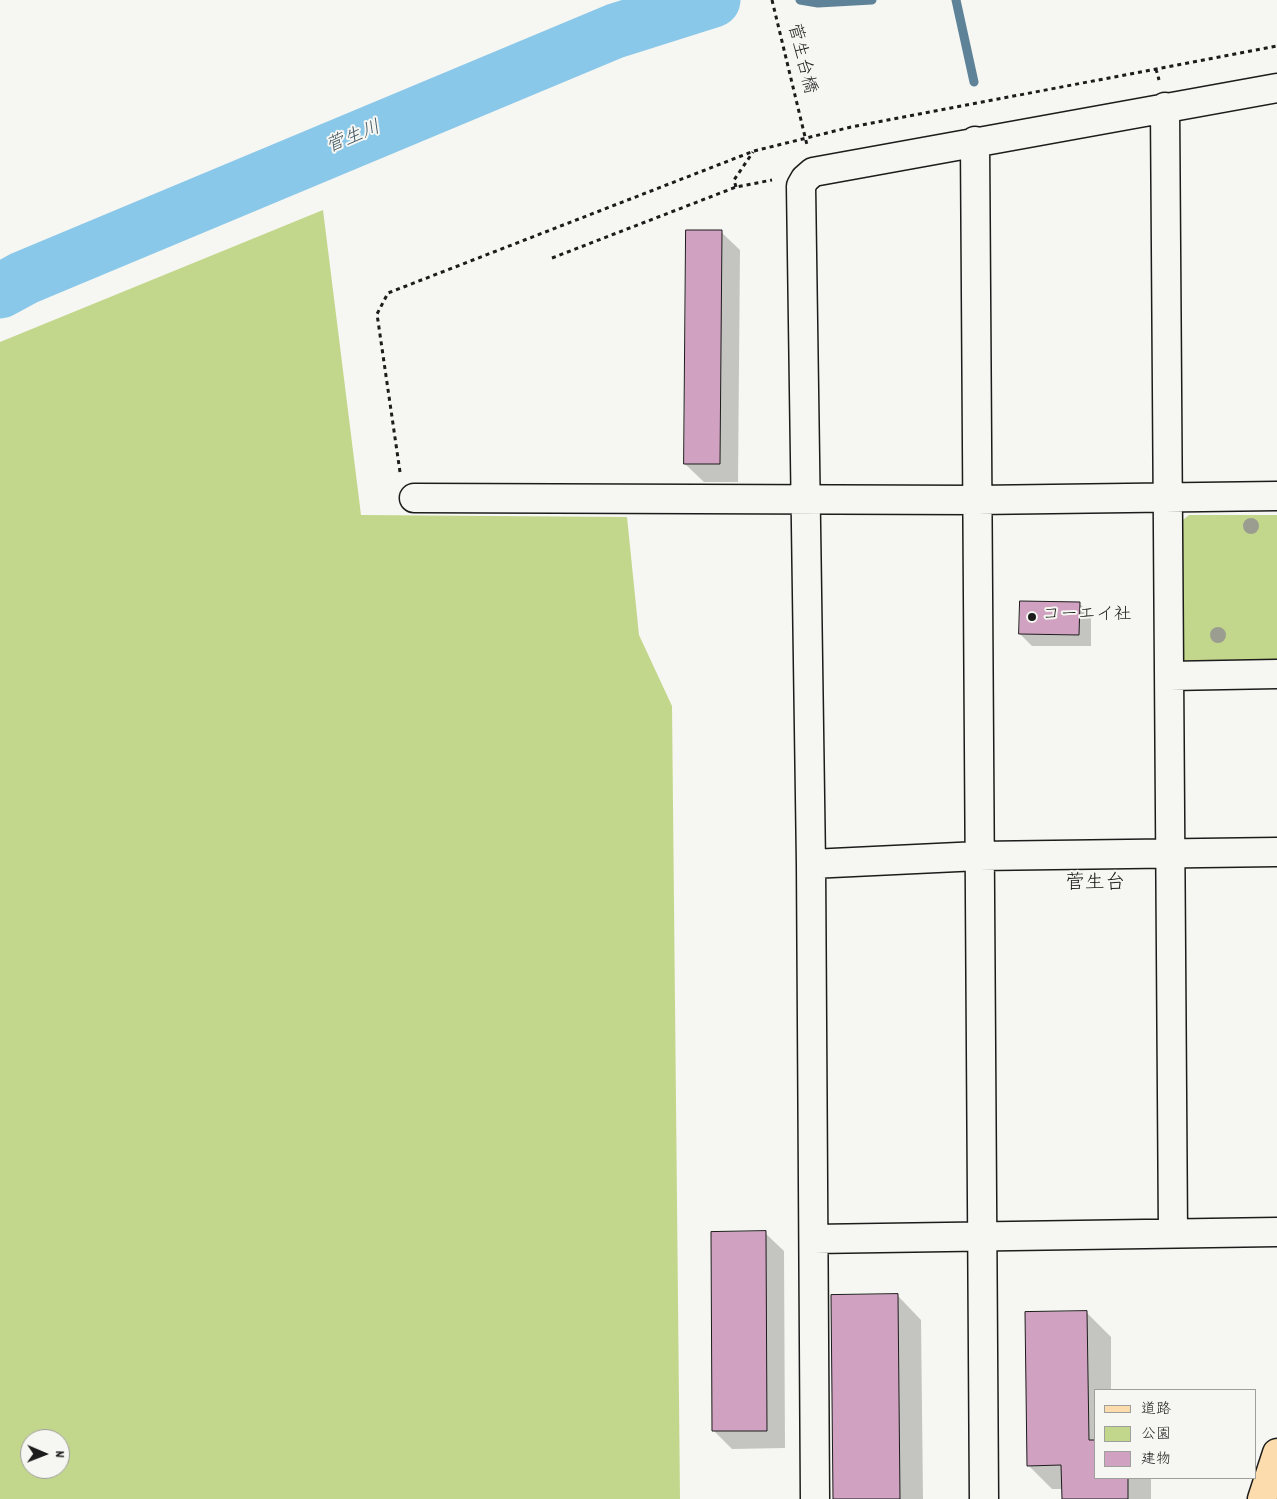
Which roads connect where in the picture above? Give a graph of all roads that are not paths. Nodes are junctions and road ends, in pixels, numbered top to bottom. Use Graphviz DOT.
graph roads {
  1 [pos="1277,88"];
  2 [pos="1165,107"];
  3 [pos="975,141"];
  4 [pos="1277,496"];
  5 [pos="414,498"];
  6 [pos="1168,498"];
  7 [pos="807,499"];
  8 [pos="978,500"];
  9 [pos="1277,674"];
  10 [pos="1170,676"];
  11 [pos="1277,852"];
  12 [pos="1170,853"];
  13 [pos="979,856"];
  14 [pos="811,864"];
  15 [pos="1277,1232"];
  16 [pos="1173,1233"];
  17 [pos="981,1236"];
  18 [pos="814,1239"];
  19 [pos="1277,1452"];
  20 [pos="815,1499"];
  21 [pos="984,1499"];
  22 [pos="1262,1499"];
  1 -- 2 [label="street"];
  2 -- 3 [label="street"];
  2 -- 6 [label="street"];
  3 -- 7 [label="street"];
  3 -- 8 [label="street"];
  4 -- 6 [label="street"];
  5 -- 7 [label="street"];
  6 -- 8 [label="street"];
  6 -- 10 [label="street"];
  7 -- 8 [label="street"];
  7 -- 14 [label="street"];
  8 -- 13 [label="street"];
  9 -- 10 [label="street"];
  10 -- 12 [label="street"];
  11 -- 12 [label="street"];
  12 -- 13 [label="street"];
  12 -- 16 [label="street"];
  13 -- 14 [label="street"];
  13 -- 17 [label="street"];
  14 -- 18 [label="street"];
  15 -- 16 [label="street"];
  16 -- 17 [label="street"];
  17 -- 18 [label="street"];
  17 -- 21 [label="street"];
  18 -- 20 [label="street"];
  19 -- 22 [label="main road"];
}
